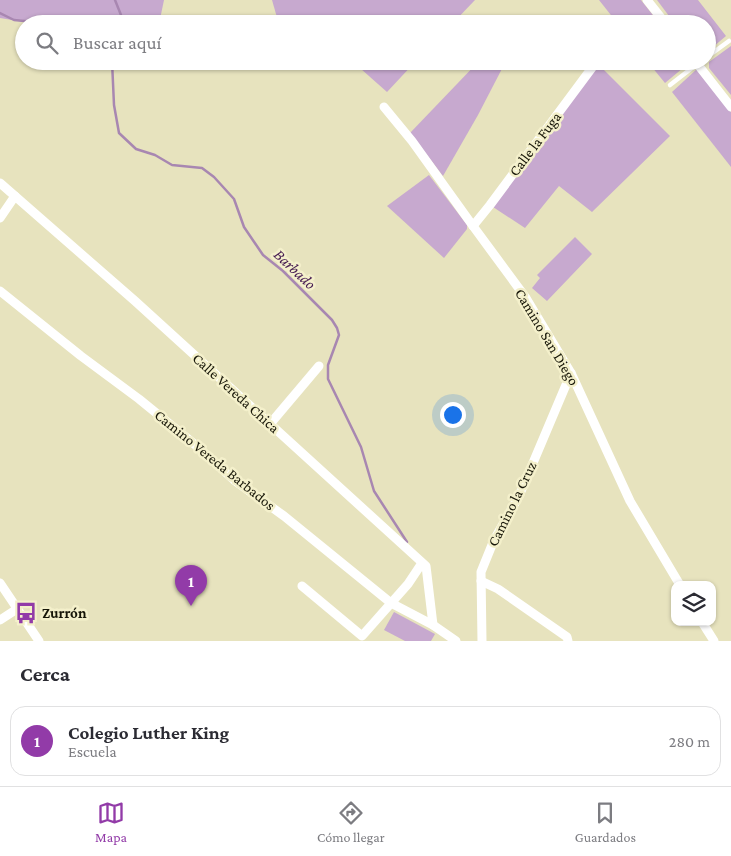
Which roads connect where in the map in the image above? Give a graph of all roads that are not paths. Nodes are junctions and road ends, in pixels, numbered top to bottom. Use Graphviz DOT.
graph roads {
  1 [pos="647,0"];
  2 [pos="659,15"];
  3 [pos="730,41"];
  4 [pos="716,51"];
  5 [pos="590,70"];
  6 [pos="688,70"];
  7 [pos="704,70"];
  8 [pos="670,85"];
  9 [pos="384,107"];
  10 [pos="731,107"];
  11 [pos="0,183"];
  12 [pos="15,196"];
  13 [pos="0,218"];
  14 [pos="473,226"];
  15 [pos="0,290"];
  16 [pos="319,366"];
  17 [pos="571,373"];
  18 [pos="270,424"];
  19 [pos="422,563"];
  20 [pos="481,581"];
  21 [pos="678,581"];
  22 [pos="0,583"];
  23 [pos="302,586"];
  24 [pos="391,603"];
  25 [pos="17,609"];
  26 [pos="0,620"];
  27 [pos="433,625"];
  28 [pos="705,626"];
  29 [pos="39,641"];
  30 [pos="456,641"];
  31 [pos="482,641"];
  32 [pos="568,641"];
  33 [pos="714,641"];
  1 -- 2 [label="street"];
  3 -- 4 [label="lane"];
  5 -- 14 [label="street, Calle la Fuga"];
  6 -- 8 [label="lane"];
  7 -- 10 [label="street"];
  9 -- 14 [label="street, Camino San Diego"];
  11 -- 12 [label="street, Calle Vereda Chica"];
  12 -- 13 [label="street"];
  12 -- 18 [label="street, Calle Vereda Chica"];
  14 -- 17 [label="street, Camino San Diego"];
  15 -- 24 [label="street, Camino Vereda Barbados"];
  16 -- 18 [label="street"];
  17 -- 20 [label="street, Camino la Cruz"];
  17 -- 21 [label="street, Camino San Diego"];
  18 -- 19 [label="street, Calle Vereda Chica"];
  19 -- 24 [label="street"];
  19 -- 27 [label="street"];
  20 -- 31 [label="street, Camino la Cruz"];
  20 -- 32 [label="street"];
  22 -- 25 [label="street"];
  23 -- 24 [label="street"];
  24 -- 27 [label="street, Camino Vereda Barbados"];
  25 -- 26 [label="street"];
  25 -- 29 [label="street"];
  27 -- 30 [label="street, Camino Vereda Barbados"];
  28 -- 33 [label="street"];
}
